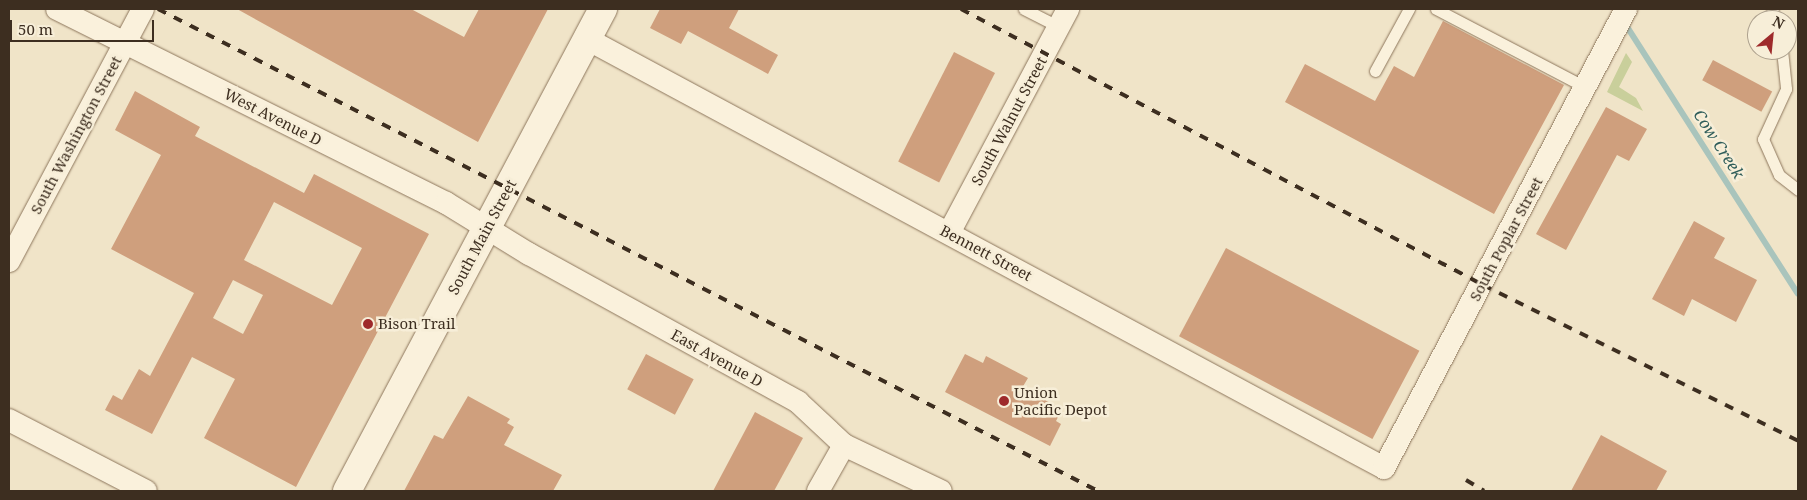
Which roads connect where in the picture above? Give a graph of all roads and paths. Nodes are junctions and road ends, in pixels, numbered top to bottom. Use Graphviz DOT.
graph roads {
  1 [pos="57,9"];
  2 [pos="143,9"];
  3 [pos="603,9"];
  4 [pos="1024,9"];
  5 [pos="1409,9"];
  6 [pos="1436,9"];
  7 [pos="1626,9"];
  8 [pos="1063,18"];
  9 [pos="587,39"];
  10 [pos="125,43"];
  11 [pos="1783,60"];
  12 [pos="1375,71"];
  13 [pos="1585,87"];
  14 [pos="1798,190"];
  15 [pos="487,228"];
  16 [pos="950,233"];
  17 [pos="9,261"];
  18 [pos="9,420"];
  19 [pos="844,445"];
  20 [pos="1384,468"];
  21 [pos="146,491"];
  22 [pos="347,491"];
  23 [pos="818,491"];
  24 [pos="941,491"];
  1 -- 10 [label="street, West Avenue D"];
  2 -- 10 [label="street, South Washington Street"];
  3 -- 9 [label="street, South Main Street"];
  4 -- 8 [label="lane"];
  5 -- 12 [label="lane"];
  6 -- 13 [label="lane"];
  7 -- 13 [label="street, South Poplar Street"];
  8 -- 16 [label="street, South Walnut Street"];
  9 -- 15 [label="street, South Main Street"];
  9 -- 16 [label="street, Bennett Street"];
  10 -- 15 [label="street, West Avenue D"];
  10 -- 17 [label="street, South Washington Street"];
  11 -- 14 [label="lane"];
  13 -- 20 [label="street, South Poplar Street"];
  15 -- 19 [label="street, East Avenue D"];
  15 -- 22 [label="street, South Main Street"];
  16 -- 20 [label="street, Bennett Street"];
  18 -- 21 [label="street"];
  19 -- 23 [label="street"];
  19 -- 24 [label="street, East Avenue D"];
}
